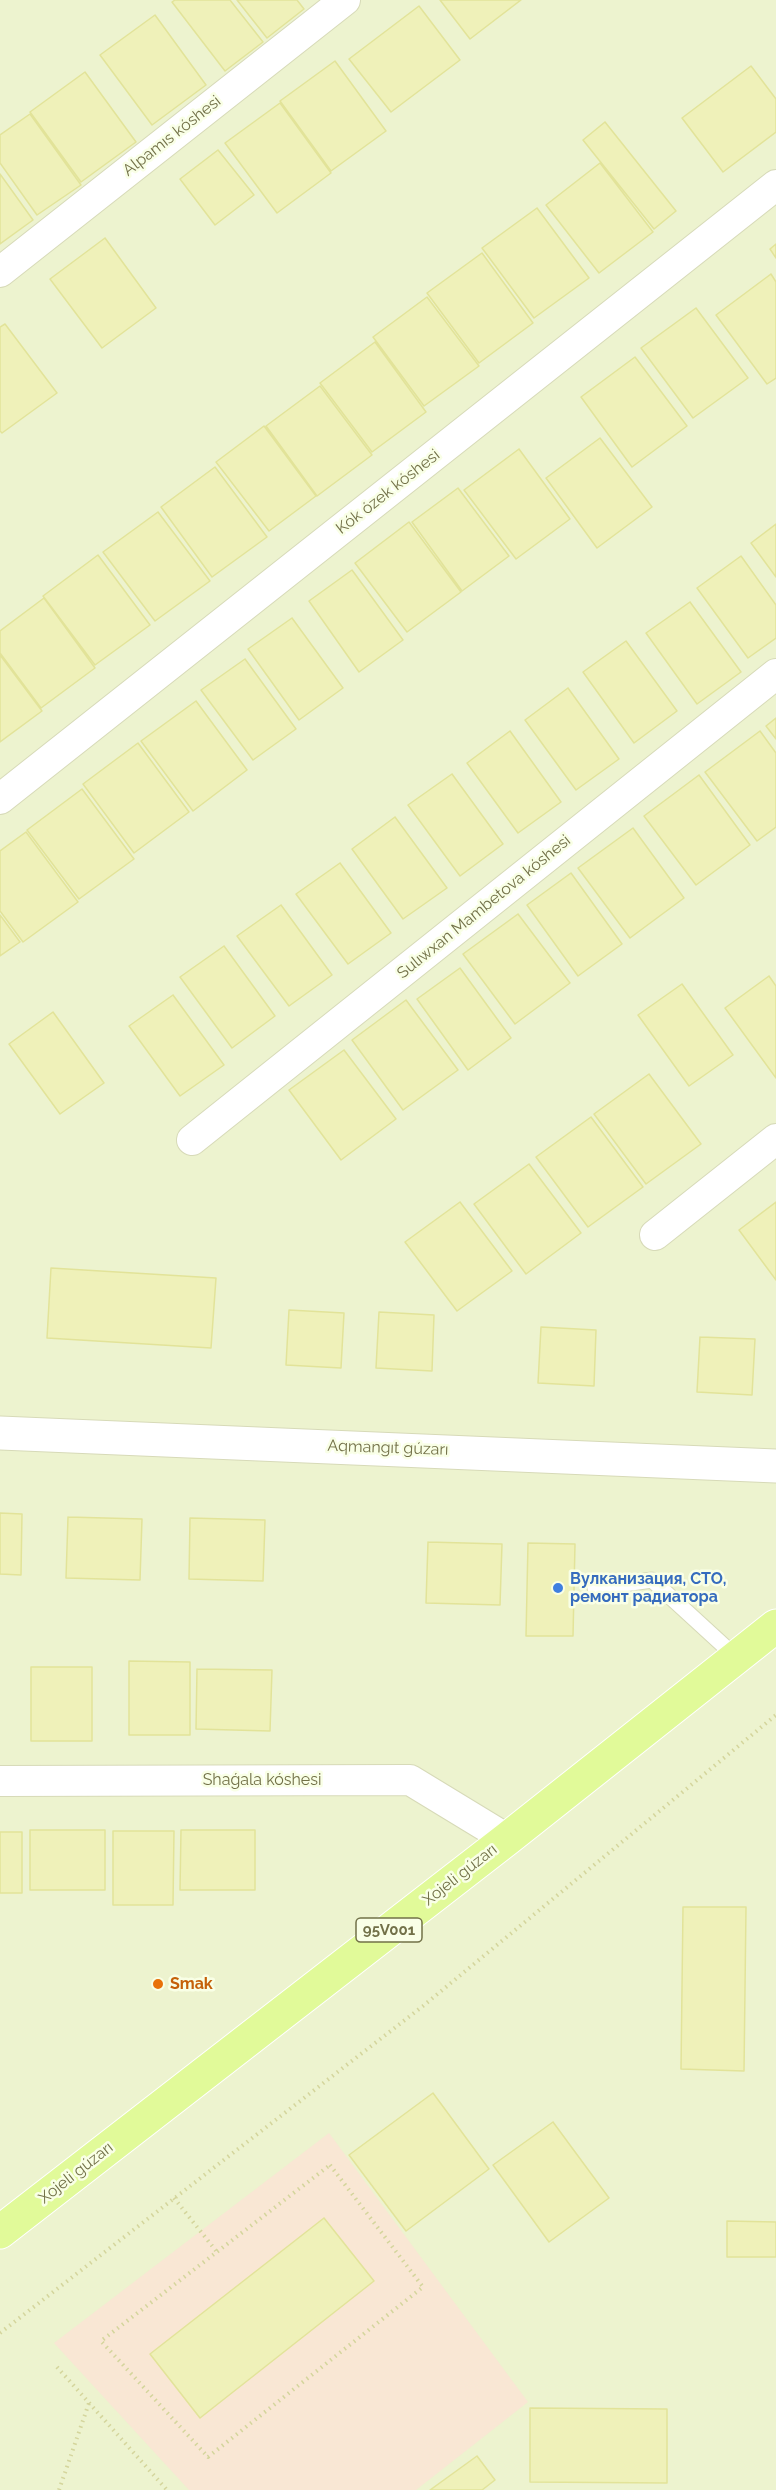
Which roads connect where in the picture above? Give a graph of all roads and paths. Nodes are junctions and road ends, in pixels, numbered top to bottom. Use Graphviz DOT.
graph roads {
  1 [pos="345,0"];
  2 [pos="776,185"];
  3 [pos="0,272"];
  4 [pos="776,674"];
  5 [pos="0,800"];
  6 [pos="776,1139"];
  7 [pos="192,1140"];
  8 [pos="655,1235"];
  9 [pos="0,1432"];
  10 [pos="776,1466"];
  11 [pos="595,1588"];
  12 [pos="776,1626"];
  13 [pos="736,1657"];
  14 [pos="776,1715"];
  15 [pos="0,1781"];
  16 [pos="507,1839"];
  17 [pos="174,2198"];
  18 [pos="0,2232"];
  19 [pos="217,2252"];
  20 [pos="0,2333"];
  21 [pos="57,2367"];
  22 [pos="89,2402"];
  23 [pos="59,2490"];
  24 [pos="166,2490"];
  1 -- 3 [label="street, Alpamıs kóshesi"];
  2 -- 5 [label="street, Kók ózek kóshesi"];
  4 -- 7 [label="street, Sulıwxan Mambetova kóshesi"];
  6 -- 8 [label="street"];
  9 -- 10 [label="street, Aqmangıt gúzarı"];
  11 -- 13 [label="lane"];
  12 -- 13 [label="main road, Xojeli gúzarı / 95V001"];
  13 -- 16 [label="main road, Xojeli gúzarı / 95V001"];
  14 -- 17 [label="path"];
  15 -- 16 [label="street, Shaǵala kóshesi"];
  16 -- 18 [label="main road, Xojeli gúzarı / 95V001"];
  17 -- 19 [label="path"];
  17 -- 20 [label="path"];
  19 -- 19 [label="path"];
  21 -- 22 [label="path"];
  22 -- 23 [label="path"];
  22 -- 24 [label="path"];
}
